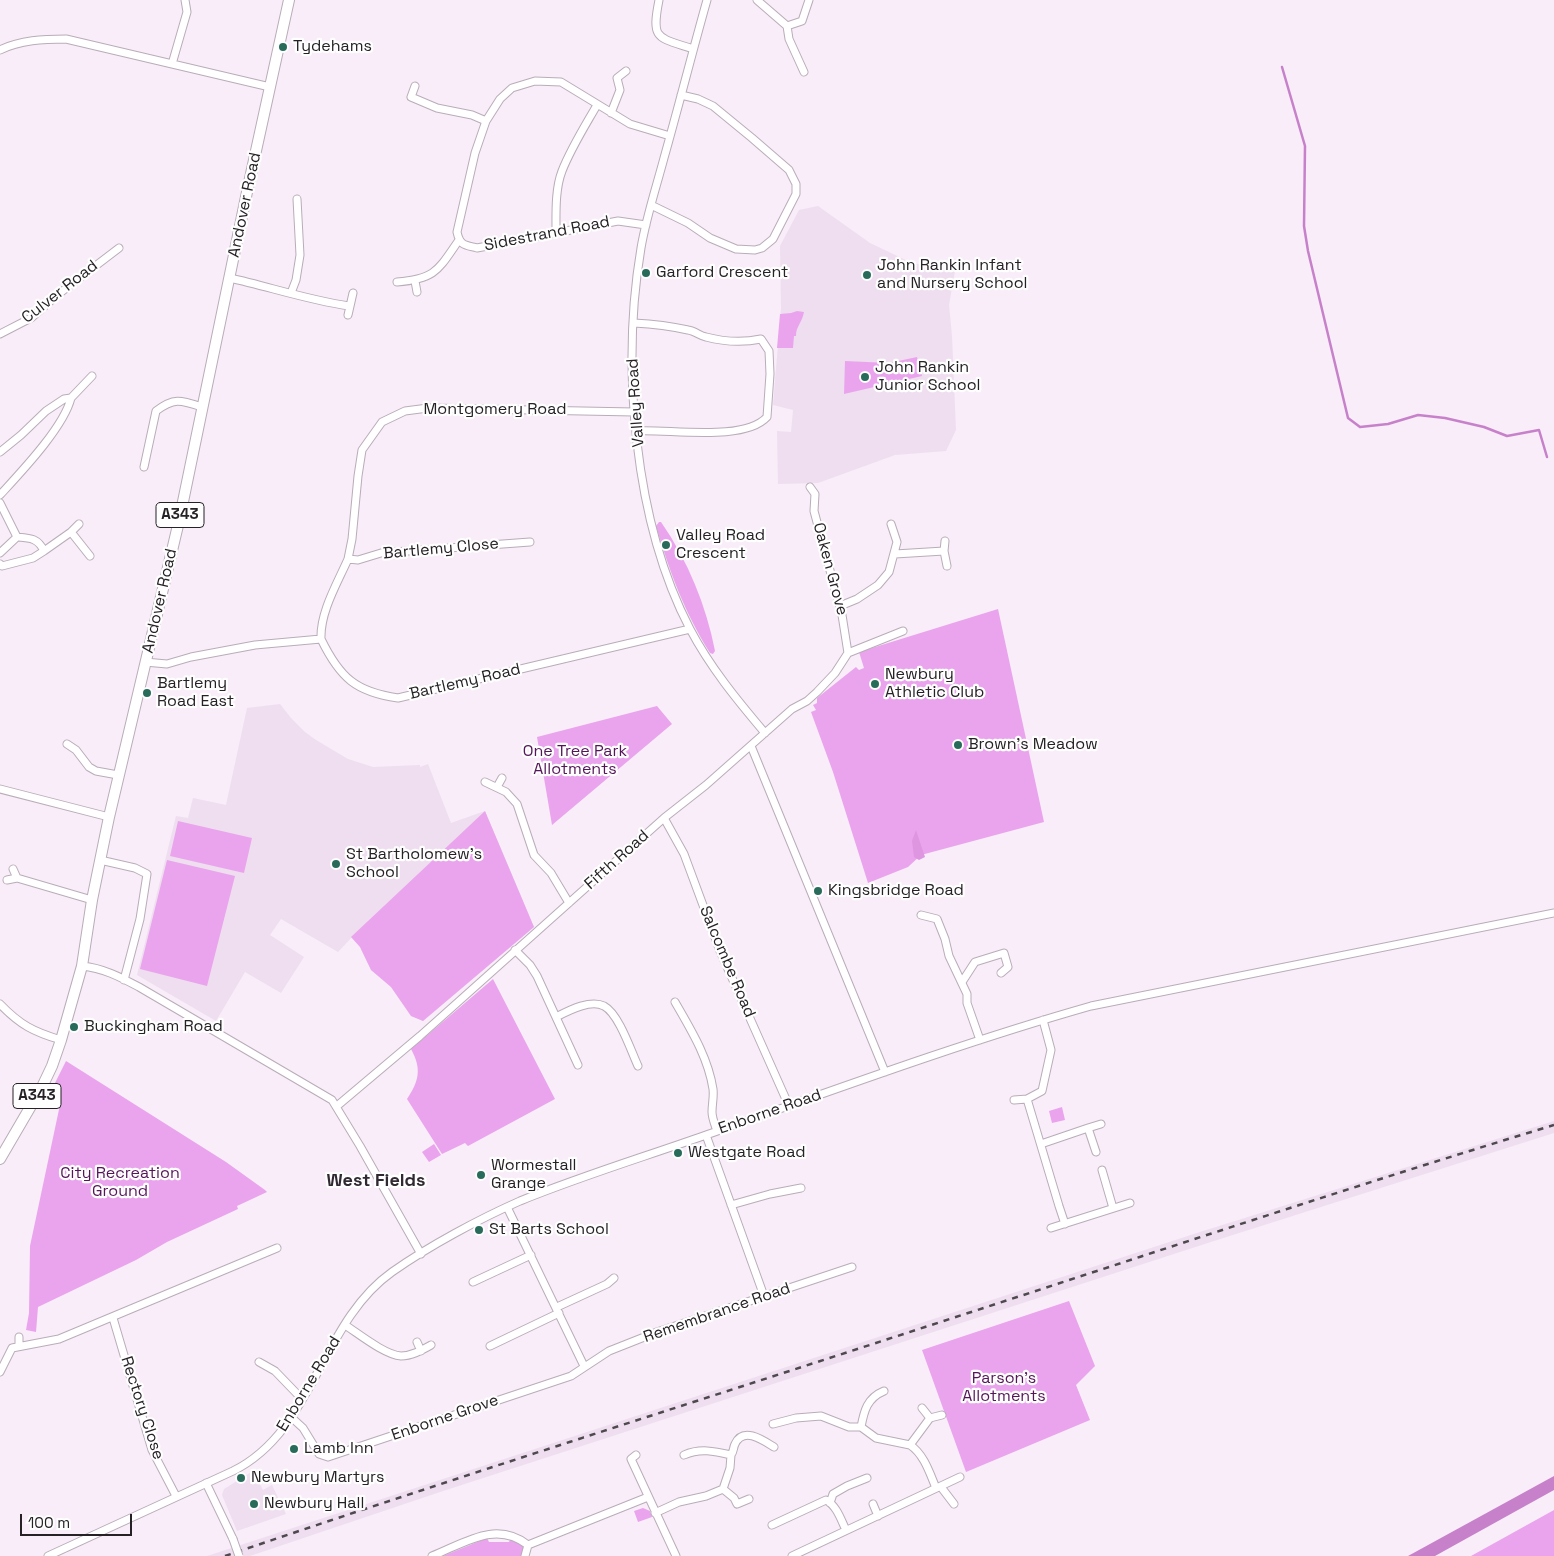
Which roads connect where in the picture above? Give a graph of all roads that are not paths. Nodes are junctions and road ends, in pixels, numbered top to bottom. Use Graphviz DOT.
graph roads {
  1 [pos="185,0"];
  2 [pos="289,0"];
  3 [pos="660,0"];
  4 [pos="707,0"];
  5 [pos="757,0"];
  6 [pos="810,0"];
  7 [pos="787,26"];
  8 [pos="693,49"];
  9 [pos="0,50"];
  10 [pos="172,64"];
  11 [pos="626,71"];
  12 [pos="804,72"];
  13 [pos="415,86"];
  14 [pos="270,87"];
  15 [pos="681,95"];
  16 [pos="597,105"];
  17 [pos="611,113"];
  18 [pos="486,121"];
  19 [pos="670,136"];
  20 [pos="297,199"];
  21 [pos="651,205"];
  22 [pos="646,225"];
  23 [pos="556,232"];
  24 [pos="459,240"];
  25 [pos="118,248"];
  26 [pos="230,278"];
  27 [pos="415,281"];
  28 [pos="397,282"];
  29 [pos="417,292"];
  30 [pos="291,294"];
  31 [pos="353,294"];
  32 [pos="349,306"];
  33 [pos="348,315"];
  34 [pos="634,323"];
  35 [pos="0,334"];
  36 [pos="92,376"];
  37 [pos="71,398"];
  38 [pos="202,408"];
  39 [pos="634,412"];
  40 [pos="637,431"];
  41 [pos="0,452"];
  42 [pos="144,467"];
  43 [pos="810,488"];
  44 [pos="0,495"];
  45 [pos="0,503"];
  46 [pos="79,524"];
  47 [pos="891,524"];
  48 [pos="72,532"];
  49 [pos="17,537"];
  50 [pos="945,541"];
  51 [pos="530,542"];
  52 [pos="44,551"];
  53 [pos="944,551"];
  54 [pos="0,553"];
  55 [pos="895,554"];
  56 [pos="90,556"];
  57 [pos="348,559"];
  58 [pos="0,564"];
  59 [pos="947,566"];
  60 [pos="840,606"];
  61 [pos="690,629"];
  62 [pos="904,630"];
  63 [pos="321,639"];
  64 [pos="848,653"];
  65 [pos="145,662"];
  66 [pos="765,733"];
  67 [pos="67,744"];
  68 [pos="752,746"];
  69 [pos="118,775"];
  70 [pos="502,778"];
  71 [pos="485,782"];
  72 [pos="497,787"];
  73 [pos="0,789"];
  74 [pos="108,817"];
  75 [pos="664,818"];
  76 [pos="100,860"];
  77 [pos="13,869"];
  78 [pos="17,878"];
  79 [pos="7,880"];
  80 [pos="92,900"];
  81 [pos="569,902"];
  82 [pos="1554,913"];
  83 [pos="921,915"];
  84 [pos="515,950"];
  85 [pos="82,966"];
  86 [pos="1001,973"];
  87 [pos="124,980"];
  88 [pos="962,982"];
  89 [pos="675,1002"];
  90 [pos="0,1004"];
  91 [pos="556,1018"];
  92 [pos="1043,1020"];
  93 [pos="61,1040"];
  94 [pos="980,1040"];
  95 [pos="578,1065"];
  96 [pos="638,1066"];
  97 [pos="885,1072"];
  98 [pos="1027,1099"];
  99 [pos="1014,1100"];
  100 [pos="337,1106"];
  101 [pos="788,1106"];
  102 [pos="1101,1124"];
  103 [pos="1088,1128"];
  104 [pos="717,1131"];
  105 [pos="706,1135"];
  106 [pos="1041,1144"];
  107 [pos="1096,1152"];
  108 [pos="0,1159"];
  109 [pos="1102,1170"];
  110 [pos="801,1188"];
  111 [pos="1130,1203"];
  112 [pos="731,1205"];
  113 [pos="507,1207"];
  114 [pos="1113,1208"];
  115 [pos="1065,1224"];
  116 [pos="1051,1228"];
  117 [pos="277,1248"];
  118 [pos="421,1254"];
  119 [pos="531,1255"];
  120 [pos="852,1267"];
  121 [pos="614,1278"];
  122 [pos="473,1282"];
  123 [pos="764,1296"];
  124 [pos="558,1310"];
  125 [pos="113,1318"];
  126 [pos="345,1325"];
  127 [pos="19,1337"];
  128 [pos="417,1342"];
  129 [pos="431,1345"];
  130 [pos="490,1346"];
  131 [pos="14,1349"];
  132 [pos="421,1351"];
  133 [pos="259,1362"];
  134 [pos="584,1366"];
  135 [pos="0,1372"];
  136 [pos="884,1391"];
  137 [pos="302,1399"];
  138 [pos="922,1408"];
  139 [pos="942,1415"];
  140 [pos="291,1418"];
  141 [pos="930,1418"];
  142 [pos="774,1424"];
  143 [pos="861,1427"];
  144 [pos="910,1444"];
  145 [pos="774,1446"];
  146 [pos="636,1455"];
  147 [pos="684,1455"];
  148 [pos="731,1455"];
  149 [pos="960,1477"];
  150 [pos="867,1478"];
  151 [pos="206,1483"];
  152 [pos="938,1488"];
  153 [pos="723,1489"];
  154 [pos="176,1496"];
  155 [pos="648,1497"];
  156 [pos="749,1499"];
  157 [pos="830,1503"];
  158 [pos="874,1504"];
  159 [pos="954,1504"];
  160 [pos="654,1513"];
  161 [pos="878,1516"];
  162 [pos="772,1525"];
  163 [pos="846,1530"];
  164 [pos="528,1545"];
  165 [pos="48,1556"];
  166 [pos="239,1556"];
  167 [pos="432,1556"];
  168 [pos="525,1556"];
  169 [pos="676,1556"];
  170 [pos="792,1556"];
  1 -- 10 [label="street"];
  2 -- 14 [label="main road, Andover Road / A343"];
  3 -- 8 [label="street"];
  4 -- 8 [label="street, Valley Road"];
  5 -- 7 [label="street"];
  6 -- 7 [label="street"];
  7 -- 12 [label="street"];
  8 -- 15 [label="street, Valley Road"];
  9 -- 10 [label="street"];
  10 -- 14 [label="street"];
  11 -- 17 [label="street"];
  13 -- 18 [label="street"];
  14 -- 26 [label="main road, Andover Road / A343"];
  15 -- 19 [label="street, Valley Road"];
  15 -- 21 [label="street"];
  16 -- 17 [label="street, Sidestrand Road"];
  16 -- 18 [label="street, Sidestrand Road"];
  16 -- 23 [label="street"];
  17 -- 19 [label="street, Sidestrand Road"];
  18 -- 24 [label="street, Sidestrand Road"];
  19 -- 21 [label="street, Valley Road"];
  20 -- 30 [label="street"];
  21 -- 22 [label="street, Valley Road"];
  22 -- 23 [label="street, Sidestrand Road"];
  22 -- 34 [label="street, Valley Road"];
  23 -- 24 [label="street, Sidestrand Road"];
  24 -- 27 [label="street"];
  25 -- 35 [label="street, Culver Road"];
  26 -- 30 [label="street"];
  26 -- 38 [label="main road, Andover Road / A343"];
  27 -- 28 [label="street"];
  27 -- 29 [label="street"];
  30 -- 32 [label="street"];
  31 -- 32 [label="street"];
  32 -- 33 [label="street"];
  34 -- 39 [label="street, Valley Road"];
  34 -- 40 [label="street"];
  36 -- 37 [label="street"];
  37 -- 41 [label="street"];
  37 -- 44 [label="street"];
  38 -- 42 [label="street"];
  38 -- 65 [label="main road, Andover Road / A343"];
  39 -- 40 [label="street, Valley Road"];
  39 -- 57 [label="street, Montgomery Road"];
  40 -- 61 [label="street, Valley Road"];
  43 -- 60 [label="street, Oaken Grove"];
  45 -- 49 [label="street"];
  46 -- 48 [label="street"];
  47 -- 55 [label="street"];
  48 -- 52 [label="street"];
  48 -- 56 [label="street"];
  49 -- 52 [label="street"];
  49 -- 54 [label="street"];
  50 -- 53 [label="street"];
  51 -- 57 [label="street, Bartlemy Close"];
  52 -- 58 [label="street"];
  53 -- 55 [label="street"];
  53 -- 59 [label="street"];
  55 -- 60 [label="street"];
  57 -- 63 [label="street"];
  60 -- 64 [label="street, Oaken Grove"];
  61 -- 63 [label="street, Bartlemy Road"];
  61 -- 66 [label="street, Valley Road"];
  62 -- 64 [label="street"];
  63 -- 65 [label="street"];
  64 -- 66 [label="street, Fifth Road"];
  65 -- 69 [label="main road, Andover Road / A343"];
  66 -- 68 [label="street, Fifth Road"];
  67 -- 69 [label="street"];
  68 -- 75 [label="street, Fifth Road"];
  68 -- 97 [label="street"];
  69 -- 74 [label="main road, Andover Road / A343"];
  70 -- 72 [label="street"];
  71 -- 72 [label="street"];
  72 -- 81 [label="street"];
  73 -- 74 [label="street"];
  74 -- 76 [label="main road, Andover Road / A343"];
  75 -- 81 [label="street, Fifth Road"];
  75 -- 101 [label="street, Salcombe Road"];
  76 -- 80 [label="main road, Andover Road / A343"];
  76 -- 87 [label="street"];
  77 -- 78 [label="street"];
  78 -- 79 [label="street"];
  78 -- 80 [label="street"];
  80 -- 85 [label="main road, Andover Road / A343"];
  81 -- 84 [label="street, Fifth Road"];
  82 -- 92 [label="street, Enborne Road"];
  83 -- 88 [label="street"];
  84 -- 91 [label="street"];
  84 -- 100 [label="street, Fifth Road"];
  85 -- 87 [label="street"];
  85 -- 93 [label="main road, Andover Road / A343"];
  86 -- 88 [label="street"];
  87 -- 100 [label="street"];
  88 -- 94 [label="street"];
  89 -- 104 [label="street"];
  90 -- 93 [label="street"];
  91 -- 95 [label="street"];
  91 -- 96 [label="street"];
  92 -- 94 [label="street, Enborne Road"];
  92 -- 98 [label="street"];
  93 -- 108 [label="main road, Andover Road / A343"];
  94 -- 97 [label="street, Enborne Road"];
  97 -- 101 [label="street, Enborne Road"];
  98 -- 99 [label="street"];
  98 -- 106 [label="street"];
  100 -- 118 [label="street"];
  101 -- 104 [label="street, Enborne Road"];
  102 -- 103 [label="street"];
  103 -- 106 [label="street"];
  103 -- 107 [label="street"];
  104 -- 105 [label="street, Enborne Road"];
  105 -- 112 [label="street"];
  105 -- 113 [label="street, Enborne Road"];
  106 -- 115 [label="street"];
  109 -- 114 [label="street"];
  110 -- 112 [label="street"];
  111 -- 114 [label="street"];
  112 -- 123 [label="street"];
  113 -- 118 [label="street, Enborne Road"];
  113 -- 119 [label="street"];
  114 -- 115 [label="street"];
  115 -- 116 [label="street"];
  117 -- 125 [label="street"];
  118 -- 126 [label="street, Enborne Road"];
  119 -- 122 [label="street"];
  119 -- 124 [label="street"];
  120 -- 123 [label="street, Remembrance Road"];
  121 -- 124 [label="street"];
  123 -- 134 [label="street, Remembrance Road"];
  124 -- 130 [label="street"];
  124 -- 134 [label="street"];
  125 -- 131 [label="street"];
  125 -- 154 [label="street, Rectory Close"];
  126 -- 132 [label="street, Enborne Road"];
  126 -- 137 [label="street, Enborne Road"];
  127 -- 131 [label="street"];
  128 -- 132 [label="street"];
  129 -- 132 [label="street, Enborne Road"];
  131 -- 135 [label="street"];
  133 -- 137 [label="street"];
  134 -- 140 [label="street, Enborne Grove"];
  136 -- 143 [label="street"];
  137 -- 140 [label="street, Enborne Road"];
  138 -- 141 [label="street"];
  139 -- 141 [label="street"];
  140 -- 151 [label="street, Enborne Road"];
  141 -- 144 [label="street"];
  142 -- 143 [label="street"];
  143 -- 144 [label="street"];
  144 -- 152 [label="street"];
  145 -- 148 [label="street"];
  146 -- 155 [label="street"];
  147 -- 148 [label="street"];
  148 -- 153 [label="street"];
  149 -- 152 [label="street"];
  150 -- 157 [label="street"];
  151 -- 154 [label="street, Enborne Road"];
  151 -- 166 [label="street, bridge"];
  152 -- 159 [label="street"];
  152 -- 161 [label="street"];
  153 -- 156 [label="street"];
  153 -- 160 [label="street"];
  154 -- 165 [label="street, Enborne Road"];
  155 -- 160 [label="street"];
  155 -- 164 [label="street"];
  157 -- 162 [label="street"];
  157 -- 163 [label="street"];
  158 -- 161 [label="street"];
  160 -- 169 [label="street"];
  161 -- 163 [label="street"];
  163 -- 170 [label="street"];
  164 -- 167 [label="street"];
  164 -- 168 [label="street"];
}
